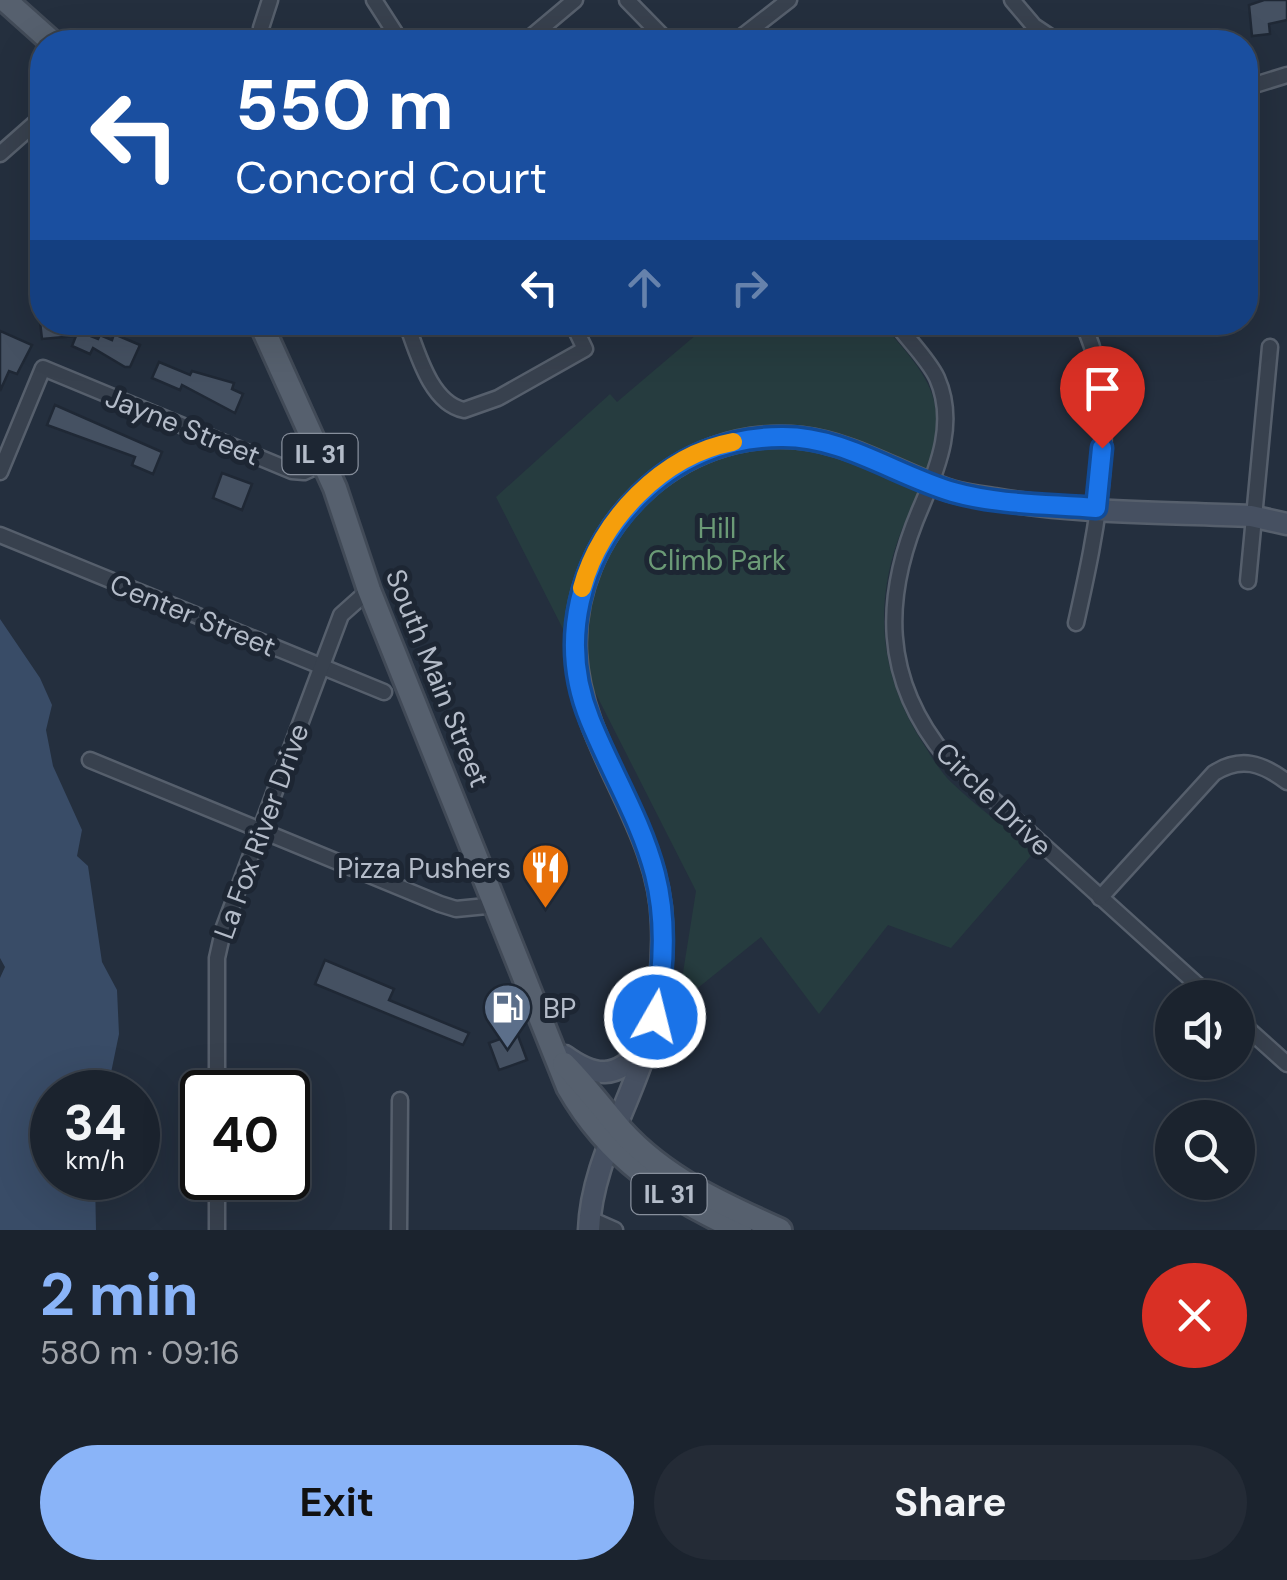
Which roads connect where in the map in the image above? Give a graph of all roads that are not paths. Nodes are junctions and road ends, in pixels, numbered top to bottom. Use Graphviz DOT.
graph roads {
  1 [pos="270,0"];
  2 [pos="374,0"];
  3 [pos="575,0"];
  4 [pos="627,0"];
  5 [pos="789,0"];
  6 [pos="1012,0"];
  7 [pos="14,2"];
  8 [pos="41,30"];
  9 [pos="261,30"];
  10 [pos="393,30"];
  11 [pos="540,30"];
  12 [pos="656,30"];
  13 [pos="750,30"];
  14 [pos="1040,30"];
  15 [pos="1287,75"];
  16 [pos="1258,84"];
  17 [pos="30,128"];
  18 [pos="0,154"];
  19 [pos="266,335"];
  20 [pos="411,335"];
  21 [pos="578,335"];
  22 [pos="905,335"];
  23 [pos="1086,335"];
  24 [pos="1270,347"];
  25 [pos="324,463"];
  26 [pos="0,472"];
  27 [pos="932,484"];
  28 [pos="1096,508"];
  29 [pos="1251,516"];
  30 [pos="1287,524"];
  31 [pos="1,536"];
  32 [pos="1248,582"];
  33 [pos="370,590"];
  34 [pos="1076,622"];
  35 [pos="321,668"];
  36 [pos="384,692"];
  37 [pos="90,760"];
  38 [pos="1287,782"];
  39 [pos="261,829"];
  40 [pos="1100,898"];
  41 [pos="497,905"];
  42 [pos="1192,980"];
  43 [pos="1255,1035"];
  44 [pos="648,1040"];
  45 [pos="554,1052"];
  46 [pos="1287,1064"];
  47 [pos="217,1070"];
  48 [pos="400,1100"];
  49 [pos="611,1133"];
  50 [pos="217,1200"];
  51 [pos="590,1225"];
  52 [pos="217,1230"];
  53 [pos="400,1230"];
  54 [pos="615,1230"];
  55 [pos="740,1230"];
  56 [pos="780,1230"];
  1 -- 9 [label="street"];
  2 -- 10 [label="street"];
  3 -- 11 [label="street"];
  4 -- 12 [label="street"];
  5 -- 13 [label="street"];
  6 -- 14 [label="street"];
  7 -- 8 [label="main road"];
  15 -- 16 [label="street"];
  17 -- 18 [label="street"];
  19 -- 25 [label="main road, South Main Street / IL 31"];
  20 -- 21 [label="street"];
  22 -- 27 [label="street, Circle Drive"];
  23 -- 28 [label="street"];
  24 -- 29 [label="street"];
  25 -- 26 [label="street, Jayne Street"];
  25 -- 33 [label="main road, South Main Street / IL 31"];
  27 -- 28 [label="street"];
  27 -- 40 [label="street, Circle Drive"];
  27 -- 44 [label="street"];
  28 -- 29 [label="street"];
  28 -- 34 [label="street"];
  29 -- 30 [label="street"];
  29 -- 32 [label="street"];
  31 -- 35 [label="street, Center Street"];
  33 -- 35 [label="street, La Fox River Drive"];
  33 -- 41 [label="main road, South Main Street / IL 31"];
  35 -- 36 [label="street, Center Street"];
  35 -- 39 [label="street, La Fox River Drive"];
  37 -- 39 [label="street"];
  38 -- 40 [label="street"];
  39 -- 41 [label="street"];
  39 -- 47 [label="street, La Fox River Drive"];
  40 -- 42 [label="street, Circle Drive"];
  41 -- 45 [label="main road, South Main Street / IL 31"];
  43 -- 46 [label="street"];
  44 -- 45 [label="street"];
  44 -- 49 [label="street"];
  45 -- 49 [label="main road, IL 31"];
  48 -- 53 [label="street"];
  49 -- 51 [label="street"];
  49 -- 55 [label="main road, IL 31"];
  49 -- 56 [label="main road, IL 31"];
  50 -- 52 [label="street"];
  51 -- 54 [label="street"];
}
